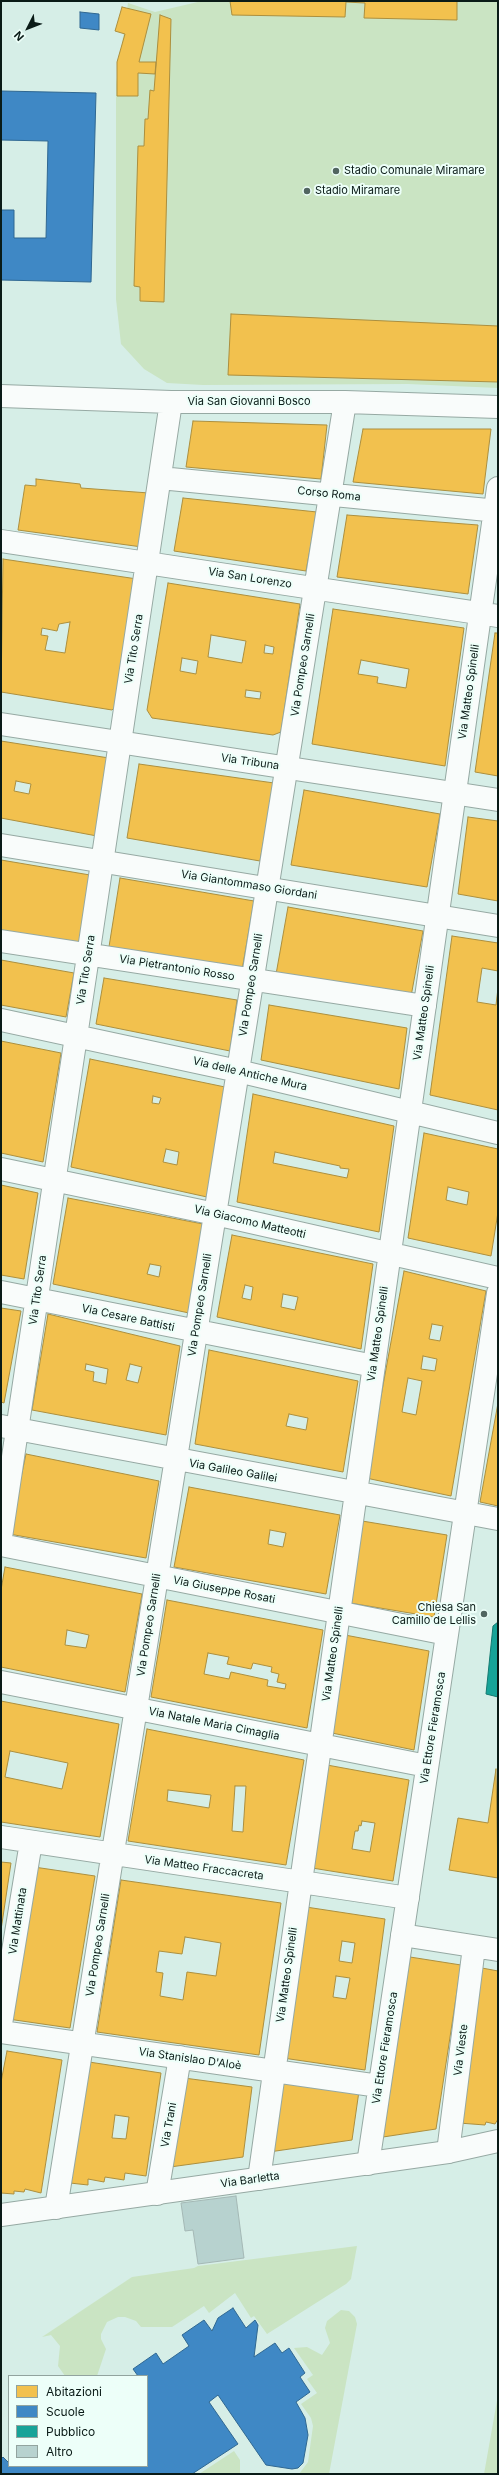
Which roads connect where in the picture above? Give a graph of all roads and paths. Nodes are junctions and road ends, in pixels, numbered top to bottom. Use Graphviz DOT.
graph roads {
  1 [pos="1,396"];
  2 [pos="171,402"];
  3 [pos="345,402"];
  4 [pos="498,407"];
  5 [pos="160,478"];
  6 [pos="498,488"];
  7 [pos="330,495"];
  8 [pos="496,511"];
  9 [pos="1,541"];
  10 [pos="147,562"];
  11 [pos="315,588"];
  12 [pos="489,614"];
  13 [pos="1,724"];
  14 [pos="120,743"];
  15 [pos="286,767"];
  16 [pos="455,793"];
  17 [pos="498,800"];
  18 [pos="1,845"];
  19 [pos="102,861"];
  20 [pos="267,888"];
  21 [pos="437,916"];
  22 [pos="498,926"];
  23 [pos="1,940"];
  24 [pos="88,954"];
  25 [pos="252,980"];
  26 [pos="424,1006"];
  27 [pos="1,1020"];
  28 [pos="76,1035"];
  29 [pos="238,1071"];
  30 [pos="410,1111"];
  31 [pos="498,1133"];
  32 [pos="1,1169"];
  33 [pos="55,1179"];
  34 [pos="215,1214"];
  35 [pos="390,1253"];
  36 [pos="498,1278"];
  37 [pos="1,1292"];
  38 [pos="498,1293"];
  39 [pos="37,1299"];
  40 [pos="196,1332"];
  41 [pos="374,1366"];
  42 [pos="9,1428"];
  43 [pos="175,1460"];
  44 [pos="356,1493"];
  45 [pos="465,1514"];
  46 [pos="498,1519"];
  47 [pos="1,1537"];
  48 [pos="1,1545"];
  49 [pos="156,1577"];
  50 [pos="339,1612"];
  51 [pos="447,1634"];
  52 [pos="1,1682"];
  53 [pos="135,1709"];
  54 [pos="320,1745"];
  55 [pos="427,1766"];
  56 [pos="1,1837"];
  57 [pos="30,1842"];
  58 [pos="112,1854"];
  59 [pos="301,1882"];
  60 [pos="408,1898"];
  61 [pos="402,1935"];
  62 [pos="474,1947"];
  63 [pos="498,1950"];
  64 [pos="1,2024"];
  65 [pos="1,2032"];
  66 [pos="82,2043"];
  67 [pos="180,2057"];
  68 [pos="274,2071"];
  69 [pos="379,2086"];
  70 [pos="498,2141"];
  71 [pos="448,2152"];
  72 [pos="368,2164"];
  73 [pos="258,2179"];
  74 [pos="157,2194"];
  75 [pos="56,2208"];
  76 [pos="1,2215"];
  1 -- 2 [label="street, Via San Giovanni Bosco"];
  2 -- 3 [label="street, Via San Giovanni Bosco"];
  2 -- 5 [label="street, Via Tito Serra"];
  3 -- 4 [label="street, Via San Giovanni Bosco"];
  3 -- 7 [label="street, Via Pompeo Sarnelli"];
  5 -- 7 [label="street, Corso Roma"];
  5 -- 10 [label="street, Via Tito Serra"];
  6 -- 8 [label="street, Via Matteo Spinelli"];
  7 -- 8 [label="street, Corso Roma"];
  7 -- 11 [label="street, Via Pompeo Sarnelli"];
  8 -- 12 [label="street, Via Matteo Spinelli"];
  9 -- 10 [label="street, Via San Lorenzo"];
  10 -- 11 [label="street, Via San Lorenzo"];
  10 -- 14 [label="street, Via Tito Serra"];
  11 -- 12 [label="street, Via San Lorenzo"];
  11 -- 15 [label="street, Via Pompeo Sarnelli"];
  12 -- 16 [label="street, Via Matteo Spinelli"];
  13 -- 14 [label="street, Via Tribuna"];
  14 -- 15 [label="street, Via Tribuna"];
  14 -- 19 [label="street, Via Tito Serra"];
  15 -- 16 [label="street, Via Tribuna"];
  15 -- 20 [label="street, Via Pompeo Sarnelli"];
  16 -- 17 [label="street, Via Tribuna"];
  16 -- 21 [label="street, Via Matteo Spinelli"];
  18 -- 19 [label="street, Via Giantommaso Giordani"];
  19 -- 20 [label="street, Via Giantommaso Giordani"];
  19 -- 24 [label="street, Via Tito Serra"];
  20 -- 21 [label="street, Via Giantommaso Giordani"];
  20 -- 25 [label="street, Via Pompeo Sarnelli"];
  21 -- 22 [label="street, Via Giantommaso Giordani"];
  21 -- 26 [label="street, Via Matteo Spinelli"];
  23 -- 24 [label="street, Via Pietrantonio Rosso"];
  24 -- 25 [label="street, Via Pietrantonio Rosso"];
  24 -- 28 [label="street, Via Tito Serra"];
  25 -- 26 [label="street, Via Pietrantonio Rosso"];
  25 -- 29 [label="street, Via Pompeo Sarnelli"];
  26 -- 30 [label="street, Via Matteo Spinelli"];
  27 -- 28 [label="street, Via delle Antiche Mura"];
  28 -- 29 [label="street, Via delle Antiche Mura"];
  28 -- 33 [label="street, Via Tito Serra"];
  29 -- 30 [label="street, Via delle Antiche Mura"];
  29 -- 34 [label="street, Via Pompeo Sarnelli"];
  30 -- 31 [label="street, Via delle Antiche Mura"];
  30 -- 35 [label="street, Via Matteo Spinelli"];
  32 -- 33 [label="street, Via Giacomo Matteotti"];
  33 -- 34 [label="street, Via Giacomo Matteotti"];
  33 -- 39 [label="street, Via Tito Serra"];
  34 -- 35 [label="street, Via Giacomo Matteotti"];
  34 -- 40 [label="street, Via Pompeo Sarnelli"];
  35 -- 36 [label="street, Via Giacomo Matteotti"];
  35 -- 41 [label="street, Via Matteo Spinelli"];
  37 -- 39 [label="street, Via Cesare Battisti"];
  38 -- 45 [label="street, Via Ettore Fieramosca"];
  39 -- 40 [label="street, Via Cesare Battisti"];
  39 -- 42 [label="street, Via Tito Serra"];
  40 -- 41 [label="street, Via Cesare Battisti"];
  40 -- 43 [label="street, Via Pompeo Sarnelli"];
  41 -- 44 [label="street, Via Matteo Spinelli"];
  42 -- 43 [label="street, Via Galileo Galilei"];
  42 -- 47 [label="street, Via Tito Serra"];
  43 -- 44 [label="street, Via Galileo Galilei"];
  43 -- 49 [label="street, Via Pompeo Sarnelli"];
  44 -- 45 [label="street, Via Galileo Galilei"];
  44 -- 50 [label="street, Via Matteo Spinelli"];
  45 -- 46 [label="street, Via Galileo Galilei"];
  45 -- 51 [label="street, Via Ettore Fieramosca"];
  48 -- 49 [label="street, Via Giuseppe Rosati"];
  49 -- 50 [label="street, Via Giuseppe Rosati"];
  49 -- 53 [label="street, Via Pompeo Sarnelli"];
  50 -- 51 [label="street, Via Giuseppe Rosati"];
  50 -- 54 [label="street, Via Matteo Spinelli"];
  51 -- 55 [label="street, Via Ettore Fieramosca"];
  52 -- 53 [label="street, Via Natale Maria Cimaglia"];
  53 -- 54 [label="street, Via Natale Maria Cimaglia"];
  53 -- 58 [label="street, Via Pompeo Sarnelli"];
  54 -- 55 [label="street, Via Natale Maria Cimaglia"];
  54 -- 59 [label="street, Via Matteo Spinelli"];
  55 -- 60 [label="street, Via Ettore Fieramosca"];
  56 -- 57 [label="street, Via Matteo Fraccacreta"];
  57 -- 58 [label="street, Via Matteo Fraccacreta"];
  57 -- 64 [label="street, Via Mattinata"];
  58 -- 59 [label="street, Via Matteo Fraccacreta"];
  58 -- 66 [label="street, Via Pompeo Sarnelli"];
  59 -- 60 [label="street, Via Matteo Fraccacreta"];
  59 -- 68 [label="street, Via Matteo Spinelli"];
  60 -- 61 [label="street, Via Ettore Fieramosca"];
  61 -- 62 [label="street"];
  61 -- 69 [label="street, Via Ettore Fieramosca"];
  62 -- 63 [label="street"];
  62 -- 71 [label="street, Via Vieste"];
  65 -- 66 [label="street, Via Stanislao D'Aloè"];
  66 -- 67 [label="street, Via Stanislao D'Aloè"];
  66 -- 75 [label="street, Via Pompeo Sarnelli"];
  67 -- 68 [label="street, Via Stanislao D'Aloè"];
  67 -- 74 [label="street, Via Trani"];
  68 -- 69 [label="street, Via Stanislao D'Aloè"];
  68 -- 73 [label="street, Via Matteo Spinelli"];
  69 -- 72 [label="street, Via Ettore Fieramosca"];
  70 -- 71 [label="street, Via Barletta"];
  71 -- 72 [label="street, Via Barletta"];
  72 -- 73 [label="street, Via Barletta"];
  73 -- 74 [label="street, Via Barletta"];
  74 -- 75 [label="street, Via Barletta"];
  75 -- 76 [label="street, Via Barletta"];
}
